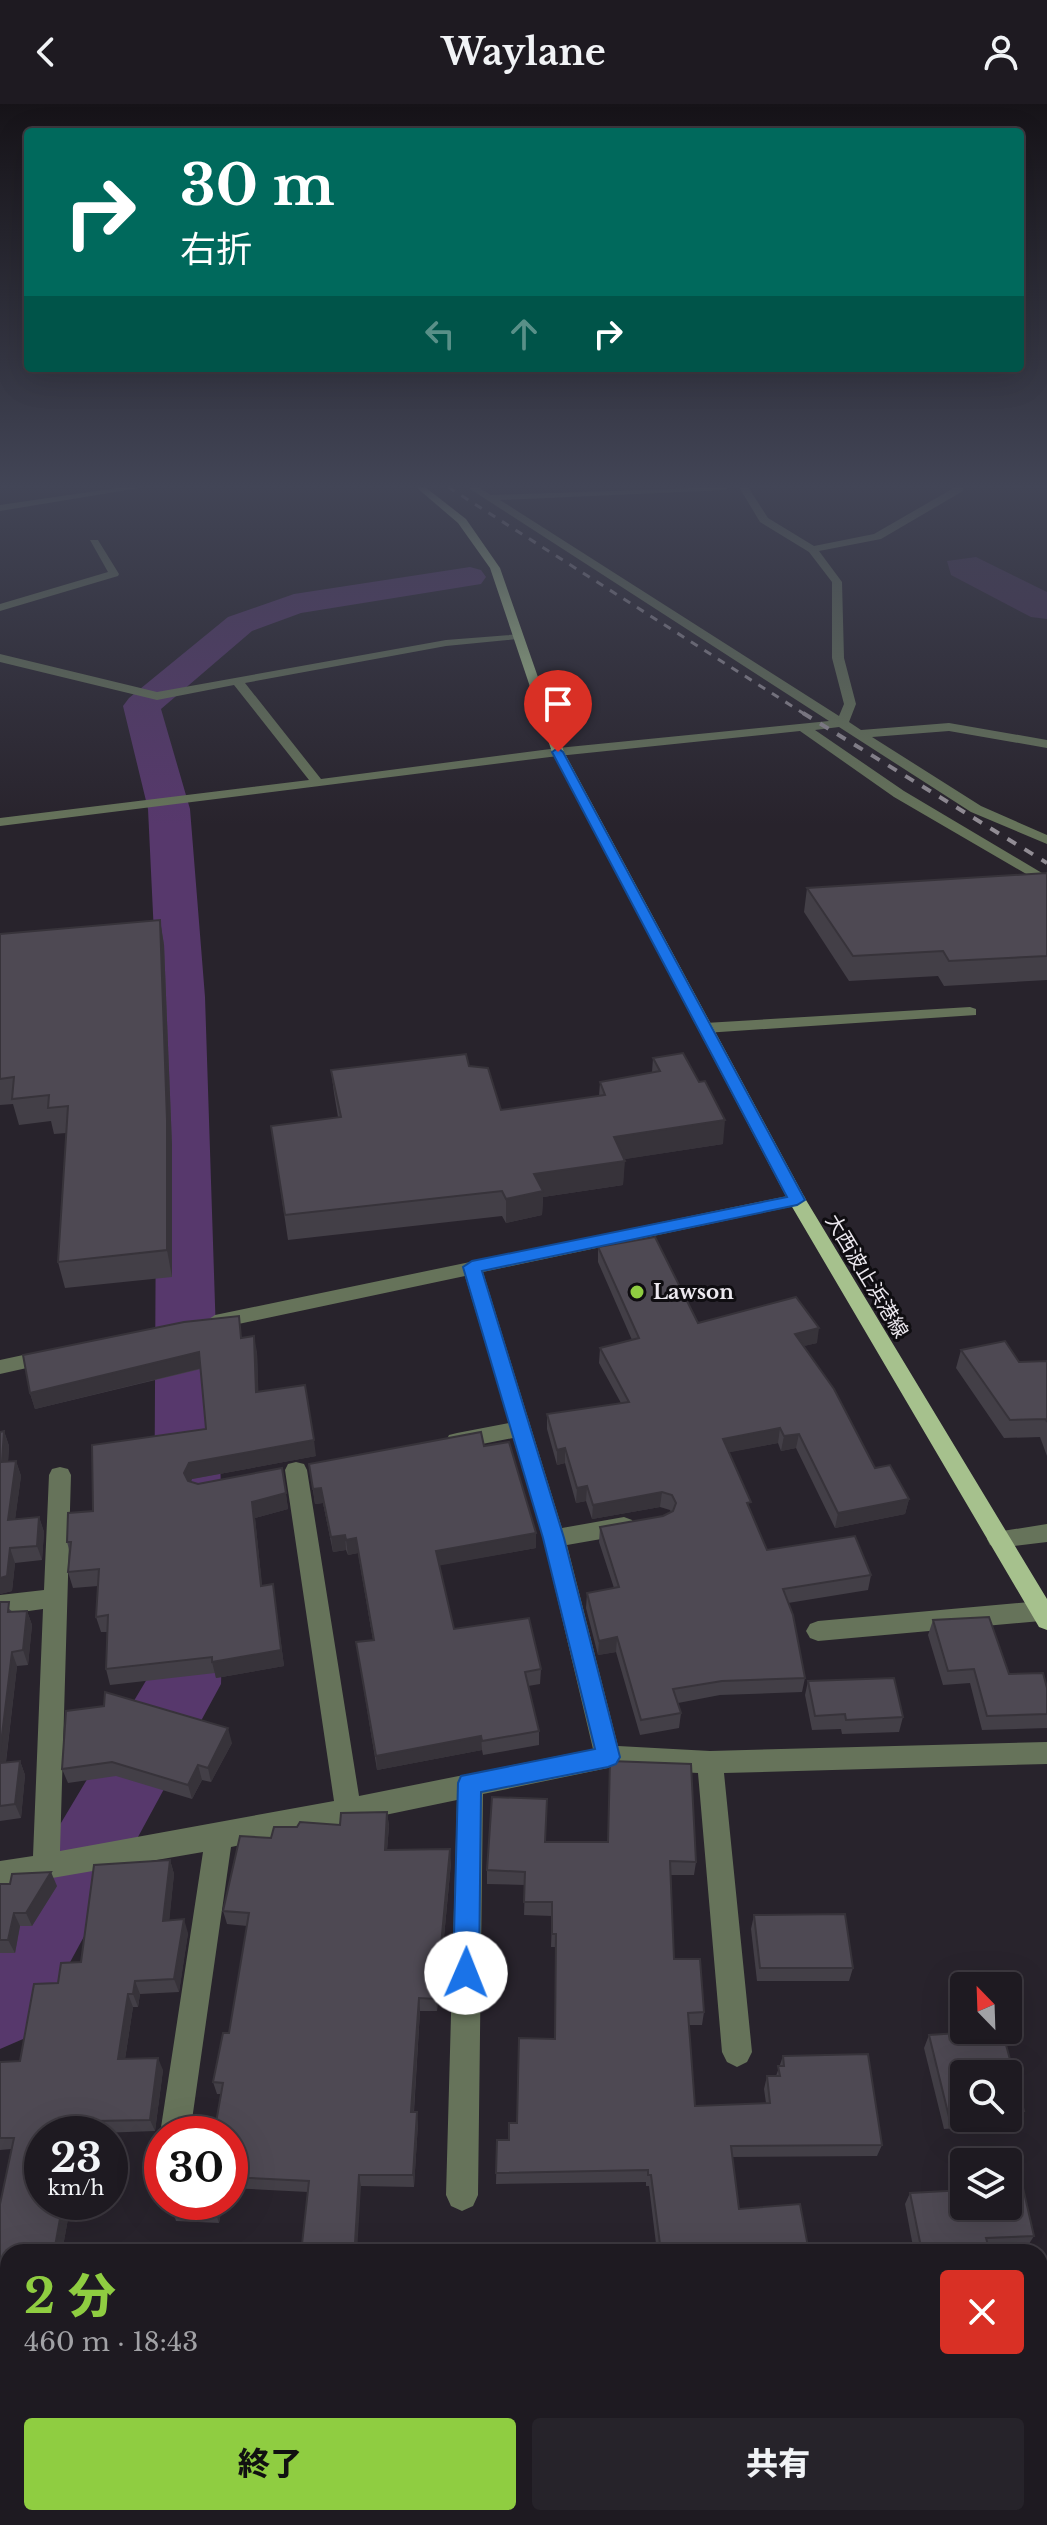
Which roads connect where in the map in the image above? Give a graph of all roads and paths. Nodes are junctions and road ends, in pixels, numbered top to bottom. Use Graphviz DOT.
graph roads {
  1 [pos="27,600"];
  2 [pos="505,600"];
  3 [pos="648,600"];
  4 [pos="837,600"];
  5 [pos="0,608"];
  6 [pos="517,636"];
  7 [pos="0,658"];
  8 [pos="238,682"];
  9 [pos="842,723"];
  10 [pos="804,728"];
  11 [pos="859,734"];
  12 [pos="1047,744"];
  13 [pos="558,752"];
  14 [pos="317,782"];
  15 [pos="0,822"];
  16 [pos="1047,840"];
  17 [pos="1047,882"];
  18 [pos="970,1012"];
  19 [pos="705,1028"];
  20 [pos="797,1200"];
  21 [pos="472,1267"];
  22 [pos="198,1325"];
  23 [pos="76,1351"];
  24 [pos="0,1367"];
  25 [pos="521,1429"];
  26 [pos="431,1445"];
  27 [pos="60,1475"];
  28 [pos="269,1475"];
  29 [pos="646,1522"];
  30 [pos="1047,1533"];
  31 [pos="554,1538"];
  32 [pos="998,1539"];
  33 [pos="54,1598"];
  34 [pos="0,1605"];
  35 [pos="1044,1616"];
  36 [pos="818,1631"];
  37 [pos="1047,1753"];
  38 [pos="608,1757"];
  39 [pos="710,1762"];
  40 [pos="470,1783"];
  41 [pos="348,1810"];
  42 [pos="219,1837"];
  43 [pos="46,1867"];
  44 [pos="0,1874"];
  45 [pos="737,2052"];
  46 [pos="178,2116"];
  47 [pos="462,2195"];
  1 -- 5 [label="street"];
  2 -- 6 [label="main road, 大西波止浜港線"];
  3 -- 9 [label="street"];
  4 -- 9 [label="street"];
  6 -- 8 [label="street"];
  6 -- 13 [label="main road, 大西波止浜港線"];
  7 -- 8 [label="street"];
  8 -- 14 [label="street"];
  9 -- 10 [label="street"];
  9 -- 11 [label="street"];
  10 -- 13 [label="street"];
  10 -- 17 [label="street"];
  11 -- 12 [label="street"];
  11 -- 16 [label="street"];
  13 -- 14 [label="street"];
  13 -- 19 [label="main road, 大西波止浜港線"];
  14 -- 15 [label="street"];
  18 -- 19 [label="street"];
  19 -- 20 [label="main road, 大西波止浜港線"];
  20 -- 21 [label="street"];
  20 -- 32 [label="main road, 大西波止浜港線"];
  21 -- 22 [label="street"];
  21 -- 25 [label="street"];
  23 -- 24 [label="street"];
  25 -- 26 [label="street"];
  25 -- 31 [label="street"];
  27 -- 33 [label="street"];
  28 -- 41 [label="street"];
  29 -- 31 [label="street"];
  30 -- 32 [label="street"];
  31 -- 38 [label="street"];
  32 -- 35 [label="main road, 大西波止浜港線"];
  33 -- 34 [label="street"];
  33 -- 43 [label="street"];
  35 -- 36 [label="street"];
  37 -- 39 [label="street"];
  38 -- 39 [label="street"];
  38 -- 40 [label="street"];
  39 -- 45 [label="street"];
  40 -- 41 [label="street"];
  40 -- 47 [label="street"];
  41 -- 42 [label="street"];
  42 -- 43 [label="street"];
  42 -- 46 [label="street"];
  43 -- 44 [label="street"];
}
